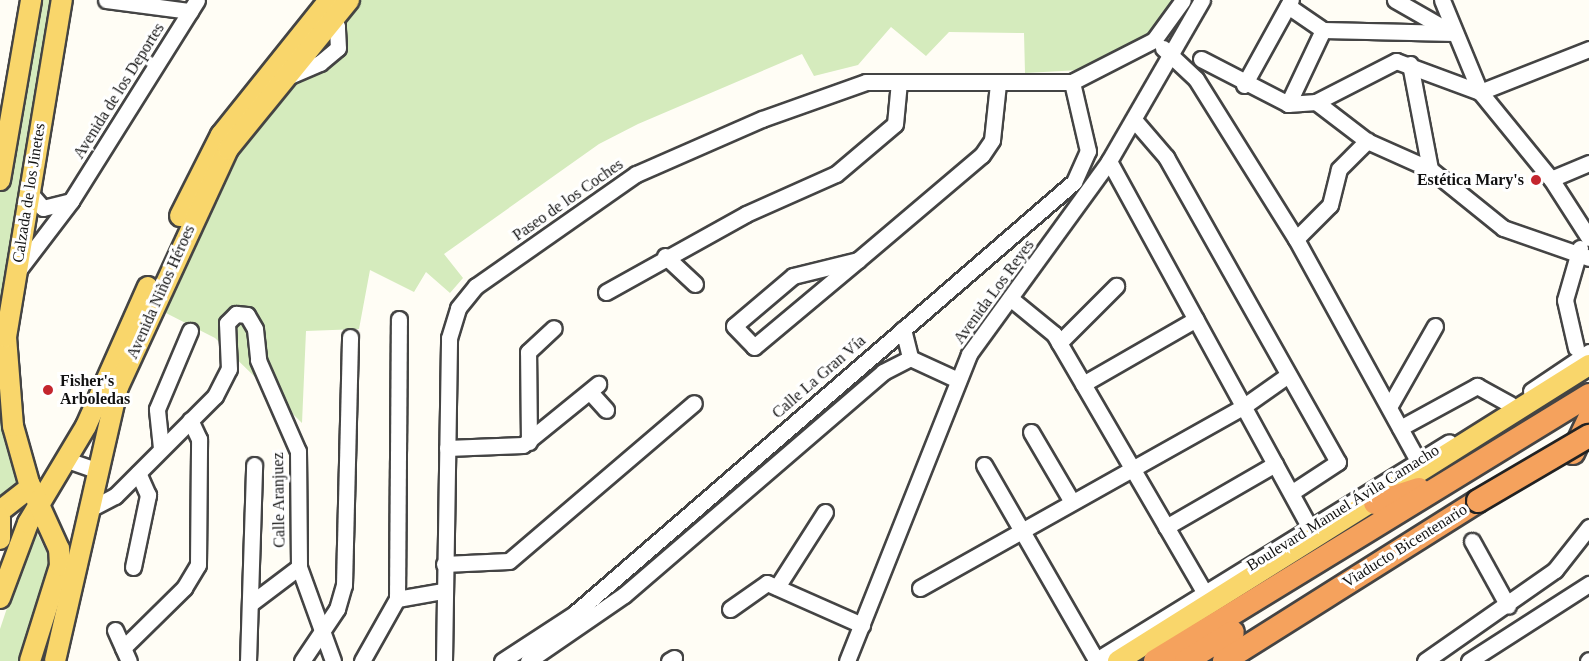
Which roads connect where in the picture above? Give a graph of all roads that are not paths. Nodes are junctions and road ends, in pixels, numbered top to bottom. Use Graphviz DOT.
graph roads {
  1 [pos="31,0"];
  2 [pos="62,0"];
  3 [pos="106,0"];
  4 [pos="350,0"];
  5 [pos="1183,0"];
  6 [pos="1202,0"];
  7 [pos="1395,0"];
  8 [pos="1442,0"];
  9 [pos="1289,3"];
  10 [pos="194,5"];
  11 [pos="327,10"];
  12 [pos="1323,30"];
  13 [pos="1454,33"];
  14 [pos="1154,40"];
  15 [pos="1589,49"];
  16 [pos="1171,53"];
  17 [pos="1201,59"];
  18 [pos="1410,64"];
  19 [pos="899,82"];
  20 [pos="1072,82"];
  21 [pos="998,84"];
  22 [pos="1244,85"];
  23 [pos="1480,92"];
  24 [pos="1316,102"];
  25 [pos="1288,104"];
  26 [pos="1135,121"];
  27 [pos="1366,141"];
  28 [pos="1109,161"];
  29 [pos="1589,163"];
  30 [pos="1430,169"];
  31 [pos="1551,179"];
  32 [pos="0,180"];
  33 [pos="0,185"];
  34 [pos="29,192"];
  35 [pos="71,201"];
  36 [pos="1588,236"];
  37 [pos="1296,239"];
  38 [pos="665,256"];
  39 [pos="1582,257"];
  40 [pos="858,260"];
  41 [pos="17,273"];
  42 [pos="694,284"];
  43 [pos="1116,286"];
  44 [pos="606,292"];
  45 [pos="1010,297"];
  46 [pos="399,319"];
  47 [pos="1196,319"];
  48 [pos="1435,326"];
  49 [pos="554,328"];
  50 [pos="903,329"];
  51 [pos="190,331"];
  52 [pos="3,337"];
  53 [pos="350,337"];
  54 [pos="1059,343"];
  55 [pos="1583,350"];
  56 [pos="910,358"];
  57 [pos="1589,365"];
  58 [pos="1288,375"];
  59 [pos="958,380"];
  60 [pos="1083,384"];
  61 [pos="1589,395"];
  62 [pos="694,403"];
  63 [pos="1510,404"];
  64 [pos="1244,406"];
  65 [pos="1389,407"];
  66 [pos="606,410"];
  67 [pos="1589,411"];
  68 [pos="1589,418"];
  69 [pos="190,420"];
  70 [pos="1400,428"];
  71 [pos="1031,432"];
  72 [pos="1589,436"];
  73 [pos="528,442"];
  74 [pos="161,448"];
  75 [pos="447,448"];
  76 [pos="1580,451"];
  77 [pos="68,460"];
  78 [pos="1418,461"];
  79 [pos="1275,464"];
  80 [pos="254,465"];
  81 [pos="984,465"];
  82 [pos="1132,469"];
  83 [pos="99,471"];
  84 [pos="1455,477"];
  85 [pos="133,478"];
  86 [pos="1291,493"];
  87 [pos="34,495"];
  88 [pos="93,502"];
  89 [pos="1072,502"];
  90 [pos="1375,503"];
  91 [pos="0,511"];
  92 [pos="825,512"];
  93 [pos="0,517"];
  94 [pos="1166,527"];
  95 [pos="1310,528"];
  96 [pos="1023,529"];
  97 [pos="0,539"];
  98 [pos="1587,539"];
  99 [pos="1472,541"];
  100 [pos="444,564"];
  101 [pos="133,567"];
  102 [pos="299,567"];
  103 [pos="1589,584"];
  104 [pos="777,587"];
  105 [pos="920,588"];
  106 [pos="443,591"];
  107 [pos="1205,593"];
  108 [pos="416,596"];
  109 [pos="0,598"];
  110 [pos="397,599"];
  111 [pos="250,604"];
  112 [pos="1508,606"];
  113 [pos="730,609"];
  114 [pos="444,610"];
  115 [pos="862,625"];
  116 [pos="115,630"];
  117 [pos="320,630"];
  118 [pos="60,655"];
  119 [pos="126,655"];
  120 [pos="1474,660"];
  121 [pos="30,661"];
  122 [pos="248,661"];
  123 [pos="302,661"];
  124 [pos="333,661"];
  125 [pos="362,661"];
  126 [pos="444,661"];
  127 [pos="502,661"];
  128 [pos="528,661"];
  129 [pos="847,661"];
  130 [pos="1095,661"];
  131 [pos="1118,661"];
  132 [pos="1155,661"];
  133 [pos="1186,661"];
  134 [pos="1224,661"];
  135 [pos="1238,661"];
  136 [pos="1425,661"];
  1 -- 32 [label="main road, Calzada de los Jinetes"];
  2 -- 34 [label="main road, Calzada de los Jinetes"];
  3 -- 10 [label="street"];
  4 -- 11 [label="main road, Avenida Niños Héroes"];
  5 -- 14 [label="street"];
  6 -- 16 [label="street, Avenida Los Reyes"];
  7 -- 13 [label="street"];
  8 -- 13 [label="street"];
  9 -- 12 [label="street"];
  9 -- 22 [label="street"];
  10 -- 35 [label="street, Avenida de los Deportes"];
  11 -- 77 [label="main road, Avenida Niños Héroes"];
  11 -- 83 [label="main road, Avenida Niños Héroes"];
  12 -- 13 [label="street"];
  12 -- 25 [label="street"];
  13 -- 23 [label="street"];
  14 -- 16 [label="street"];
  14 -- 20 [label="street, Paseo de los Coches"];
  15 -- 23 [label="street"];
  16 -- 26 [label="street, Avenida Los Reyes"];
  16 -- 37 [label="street"];
  17 -- 22 [label="street"];
  18 -- 23 [label="street"];
  18 -- 24 [label="street"];
  18 -- 30 [label="street"];
  19 -- 21 [label="street, Paseo de los Coches"];
  19 -- 38 [label="street"];
  19 -- 75 [label="street, Paseo de los Coches"];
  20 -- 21 [label="street, Paseo de los Coches"];
  20 -- 50 [label="street, Calle La Gran Vía"];
  21 -- 40 [label="street"];
  22 -- 25 [label="street"];
  23 -- 31 [label="street"];
  24 -- 25 [label="street"];
  24 -- 27 [label="street"];
  26 -- 28 [label="street, Avenida Los Reyes"];
  26 -- 58 [label="street"];
  27 -- 30 [label="street"];
  27 -- 37 [label="street"];
  28 -- 45 [label="street, Avenida Los Reyes"];
  28 -- 47 [label="street"];
  29 -- 31 [label="street"];
  30 -- 39 [label="street"];
  31 -- 36 [label="street"];
  33 -- 34 [label="main road"];
  34 -- 35 [label="street"];
  34 -- 41 [label="main road, Calzada de los Jinetes"];
  35 -- 41 [label="street, Avenida de los Deportes"];
  36 -- 39 [label="street"];
  37 -- 65 [label="street"];
  38 -- 42 [label="street"];
  38 -- 44 [label="street"];
  39 -- 55 [label="street"];
  40 -- 40 [label="street"];
  41 -- 52 [label="main road, Calzada de los Jinetes"];
  43 -- 54 [label="street"];
  45 -- 54 [label="street"];
  45 -- 59 [label="street, Avenida Los Reyes"];
  46 -- 110 [label="street"];
  47 -- 60 [label="street"];
  47 -- 64 [label="street"];
  48 -- 65 [label="street"];
  49 -- 73 [label="street"];
  50 -- 56 [label="street"];
  50 -- 127 [label="street, Calle La Gran Vía"];
  51 -- 74 [label="street"];
  52 -- 87 [label="main road, Calzada de los Jinetes"];
  53 -- 117 [label="street"];
  54 -- 60 [label="street"];
  55 -- 63 [label="street, Boulevard Manuel Ávila Camacho"];
  56 -- 59 [label="street"];
  56 -- 128 [label="street"];
  57 -- 90 [label="main road, Boulevard Manuel Ávila Camacho"];
  58 -- 64 [label="street"];
  58 -- 86 [label="street"];
  59 -- 115 [label="street, Avenida Los Reyes"];
  60 -- 82 [label="street"];
  61 -- 84 [label="highway, Boulevard Manuel Ávila Camacho"];
  62 -- 100 [label="street"];
  63 -- 70 [label="street"];
  63 -- 78 [label="street, Boulevard Manuel Ávila Camacho"];
  64 -- 79 [label="street"];
  64 -- 82 [label="street"];
  65 -- 70 [label="street"];
  66 -- 73 [label="street"];
  67 -- 133 [label="highway"];
  68 -- 76 [label="highway"];
  69 -- 74 [label="street, Calle Aranjuez"];
  69 -- 102 [label="street, Calle Aranjuez"];
  69 -- 119 [label="street"];
  70 -- 78 [label="street"];
  71 -- 89 [label="street"];
  72 -- 134 [label="highway, Viaducto Bicentenario, bridge"];
  73 -- 75 [label="street"];
  74 -- 85 [label="street, Calle Aranjuez"];
  75 -- 100 [label="street, Paseo de los Coches"];
  76 -- 135 [label="main road"];
  77 -- 83 [label="street"];
  77 -- 87 [label="main road, Avenida Niños Héroes"];
  78 -- 95 [label="street, Boulevard Manuel Ávila Camacho"];
  79 -- 86 [label="street"];
  79 -- 94 [label="street"];
  80 -- 111 [label="street"];
  81 -- 96 [label="street"];
  82 -- 89 [label="street"];
  82 -- 94 [label="street"];
  83 -- 88 [label="main road, Avenida Niños Héroes"];
  84 -- 90 [label="highway"];
  84 -- 132 [label="highway, Boulevard Manuel Ávila Camacho"];
  85 -- 88 [label="street, Calle Aranjuez"];
  85 -- 101 [label="street"];
  86 -- 95 [label="street"];
  87 -- 91 [label="main road"];
  87 -- 109 [label="main road, Avenida Niños Héroes"];
  87 -- 121 [label="main road, Calzada de los Jinetes"];
  88 -- 118 [label="main road, Avenida Niños Héroes"];
  89 -- 96 [label="street"];
  90 -- 131 [label="main road, Boulevard Manuel Ávila Camacho"];
  92 -- 104 [label="street"];
  93 -- 97 [label="main road"];
  94 -- 107 [label="street"];
  95 -- 107 [label="street, Boulevard Manuel Ávila Camacho"];
  96 -- 105 [label="street"];
  96 -- 130 [label="street"];
  98 -- 112 [label="street"];
  99 -- 112 [label="street"];
  100 -- 106 [label="street, Paseo de los Coches"];
  102 -- 111 [label="street"];
  102 -- 117 [label="street, Calle Aranjuez"];
  103 -- 120 [label="street"];
  104 -- 113 [label="street"];
  104 -- 115 [label="street"];
  106 -- 108 [label="street"];
  106 -- 114 [label="street, Paseo de los Coches"];
  107 -- 130 [label="street, Boulevard Manuel Ávila Camacho"];
  108 -- 110 [label="street"];
  108 -- 114 [label="street"];
  110 -- 125 [label="street"];
  111 -- 122 [label="street"];
  112 -- 136 [label="street"];
  114 -- 126 [label="street, Paseo de los Coches"];
  115 -- 129 [label="street, Avenida Los Reyes"];
  116 -- 119 [label="street"];
  117 -- 123 [label="street"];
  117 -- 124 [label="street, Calle Aranjuez"];
}
